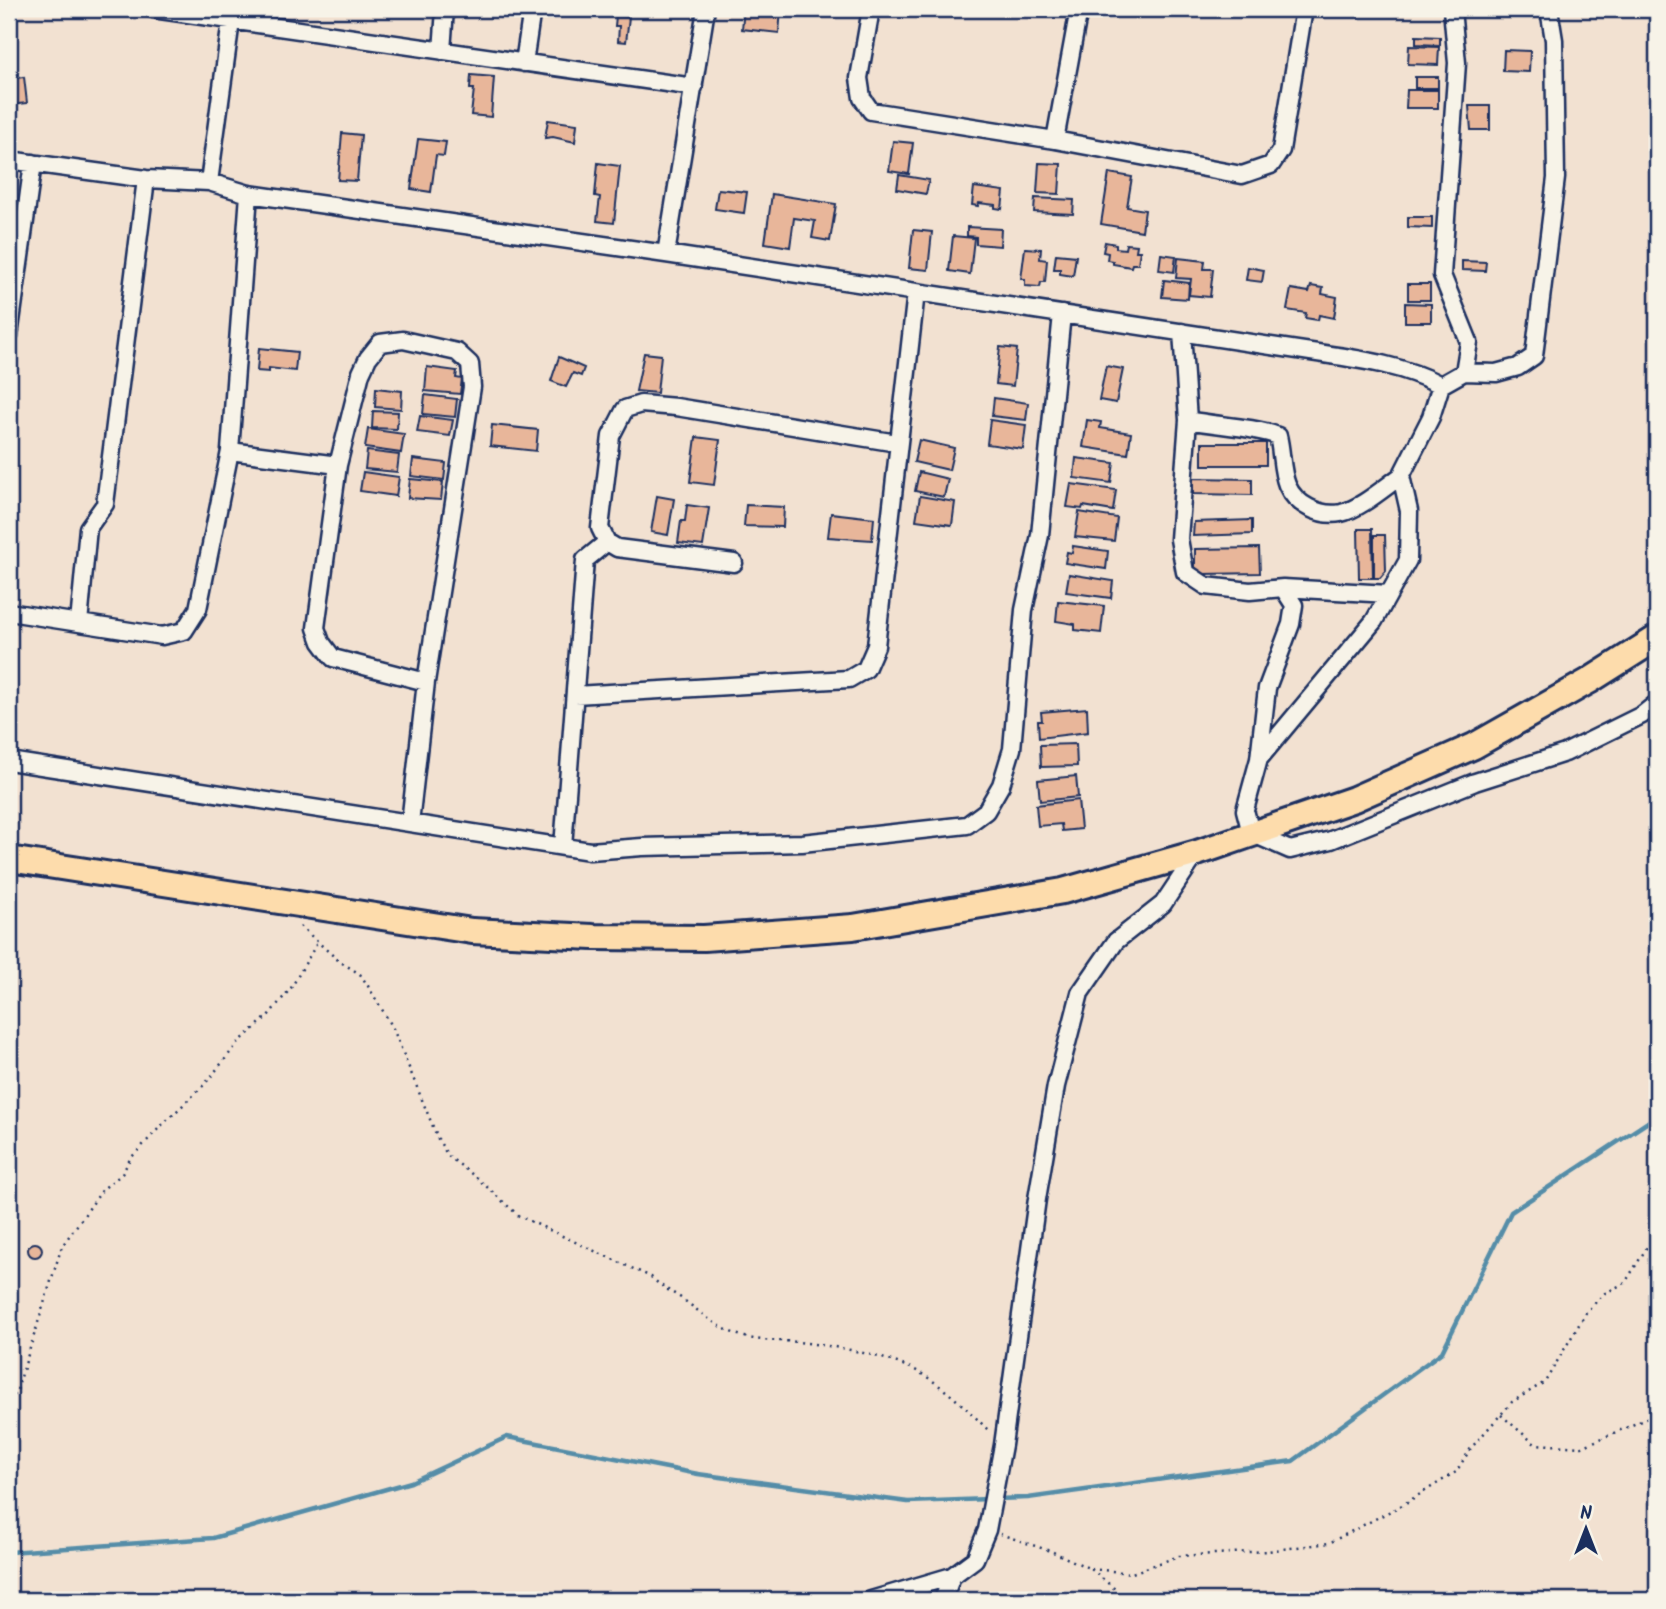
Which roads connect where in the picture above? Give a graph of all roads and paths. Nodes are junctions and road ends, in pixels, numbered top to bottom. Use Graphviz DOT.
graph roads {
  1 [pos="153,9"];
  2 [pos="445,9"];
  3 [pos="532,9"];
  4 [pos="706,9"];
  5 [pos="871,9"];
  6 [pos="1079,9"];
  7 [pos="1304,9"];
  8 [pos="1451,9"];
  9 [pos="1549,9"];
  10 [pos="215,13"];
  11 [pos="232,20"];
  12 [pos="442,51"];
  13 [pos="524,63"];
  14 [pos="694,87"];
  15 [pos="1055,140"];
  16 [pos="9,160"];
  17 [pos="33,163"];
  18 [pos="146,179"];
  19 [pos="209,182"];
  20 [pos="249,194"];
  21 [pos="666,254"];
  22 [pos="916,292"];
  23 [pos="1062,314"];
  24 [pos="1182,332"];
  25 [pos="9,336"];
  26 [pos="1464,372"];
  27 [pos="1441,385"];
  28 [pos="1188,421"];
  29 [pos="897,443"];
  30 [pos="230,451"];
  31 [pos="338,465"];
  32 [pos="1401,476"];
  33 [pos="607,542"];
  34 [pos="734,563"];
  35 [pos="1283,588"];
  36 [pos="1389,594"];
  37 [pos="9,612"];
  38 [pos="79,623"];
  39 [pos="1657,638"];
  40 [pos="426,682"];
  41 [pos="575,695"];
  42 [pos="1657,703"];
  43 [pos="1259,760"];
  44 [pos="9,761"];
  45 [pos="410,823"];
  46 [pos="1251,832"];
  47 [pos="563,847"];
  48 [pos="1197,853"];
  49 [pos="9,859"];
  50 [pos="300,926"];
  51 [pos="318,942"];
  52 [pos="1657,1237"];
  53 [pos="9,1401"];
  54 [pos="1657,1413"];
  55 [pos="1501,1415"];
  56 [pos="1003,1445"];
  57 [pos="987,1530"];
  58 [pos="1091,1569"];
  59 [pos="952,1576"];
  60 [pos="871,1600"];
  61 [pos="943,1600"];
  62 [pos="1125,1600"];
  1 -- 10 [label="street"];
  2 -- 12 [label="street"];
  3 -- 13 [label="street"];
  4 -- 14 [label="street"];
  5 -- 15 [label="street"];
  6 -- 15 [label="street"];
  7 -- 15 [label="street"];
  8 -- 26 [label="street"];
  9 -- 26 [label="street"];
  10 -- 11 [label="street"];
  11 -- 12 [label="street"];
  11 -- 19 [label="street"];
  12 -- 13 [label="street"];
  13 -- 14 [label="street"];
  14 -- 21 [label="street"];
  16 -- 17 [label="street"];
  17 -- 18 [label="street"];
  17 -- 25 [label="street"];
  18 -- 19 [label="street"];
  18 -- 38 [label="street"];
  19 -- 20 [label="street"];
  20 -- 21 [label="street"];
  20 -- 30 [label="street"];
  21 -- 22 [label="street"];
  22 -- 23 [label="street"];
  22 -- 29 [label="street"];
  23 -- 24 [label="street"];
  23 -- 47 [label="street"];
  24 -- 27 [label="street"];
  24 -- 28 [label="street"];
  26 -- 27 [label="street"];
  27 -- 32 [label="street"];
  28 -- 32 [label="street"];
  28 -- 35 [label="street"];
  29 -- 33 [label="street"];
  29 -- 41 [label="street"];
  30 -- 31 [label="street"];
  30 -- 38 [label="street"];
  31 -- 40 [label="street"];
  31 -- 40 [label="street"];
  32 -- 36 [label="street"];
  33 -- 34 [label="street"];
  33 -- 41 [label="street"];
  35 -- 36 [label="street"];
  35 -- 43 [label="street"];
  36 -- 43 [label="street"];
  37 -- 38 [label="street"];
  39 -- 46 [label="main road"];
  40 -- 45 [label="street"];
  41 -- 47 [label="street"];
  42 -- 46 [label="street"];
  43 -- 46 [label="street"];
  44 -- 45 [label="street"];
  45 -- 47 [label="street"];
  46 -- 48 [label="main road"];
  48 -- 49 [label="main road"];
  48 -- 56 [label="street"];
  50 -- 51 [label="path"];
  51 -- 53 [label="path"];
  51 -- 56 [label="path"];
  52 -- 55 [label="path"];
  54 -- 55 [label="path"];
  55 -- 58 [label="path"];
  56 -- 57 [label="street"];
  57 -- 58 [label="path"];
  57 -- 59 [label="street"];
  58 -- 62 [label="path"];
  59 -- 60 [label="street"];
  59 -- 61 [label="street"];
}
